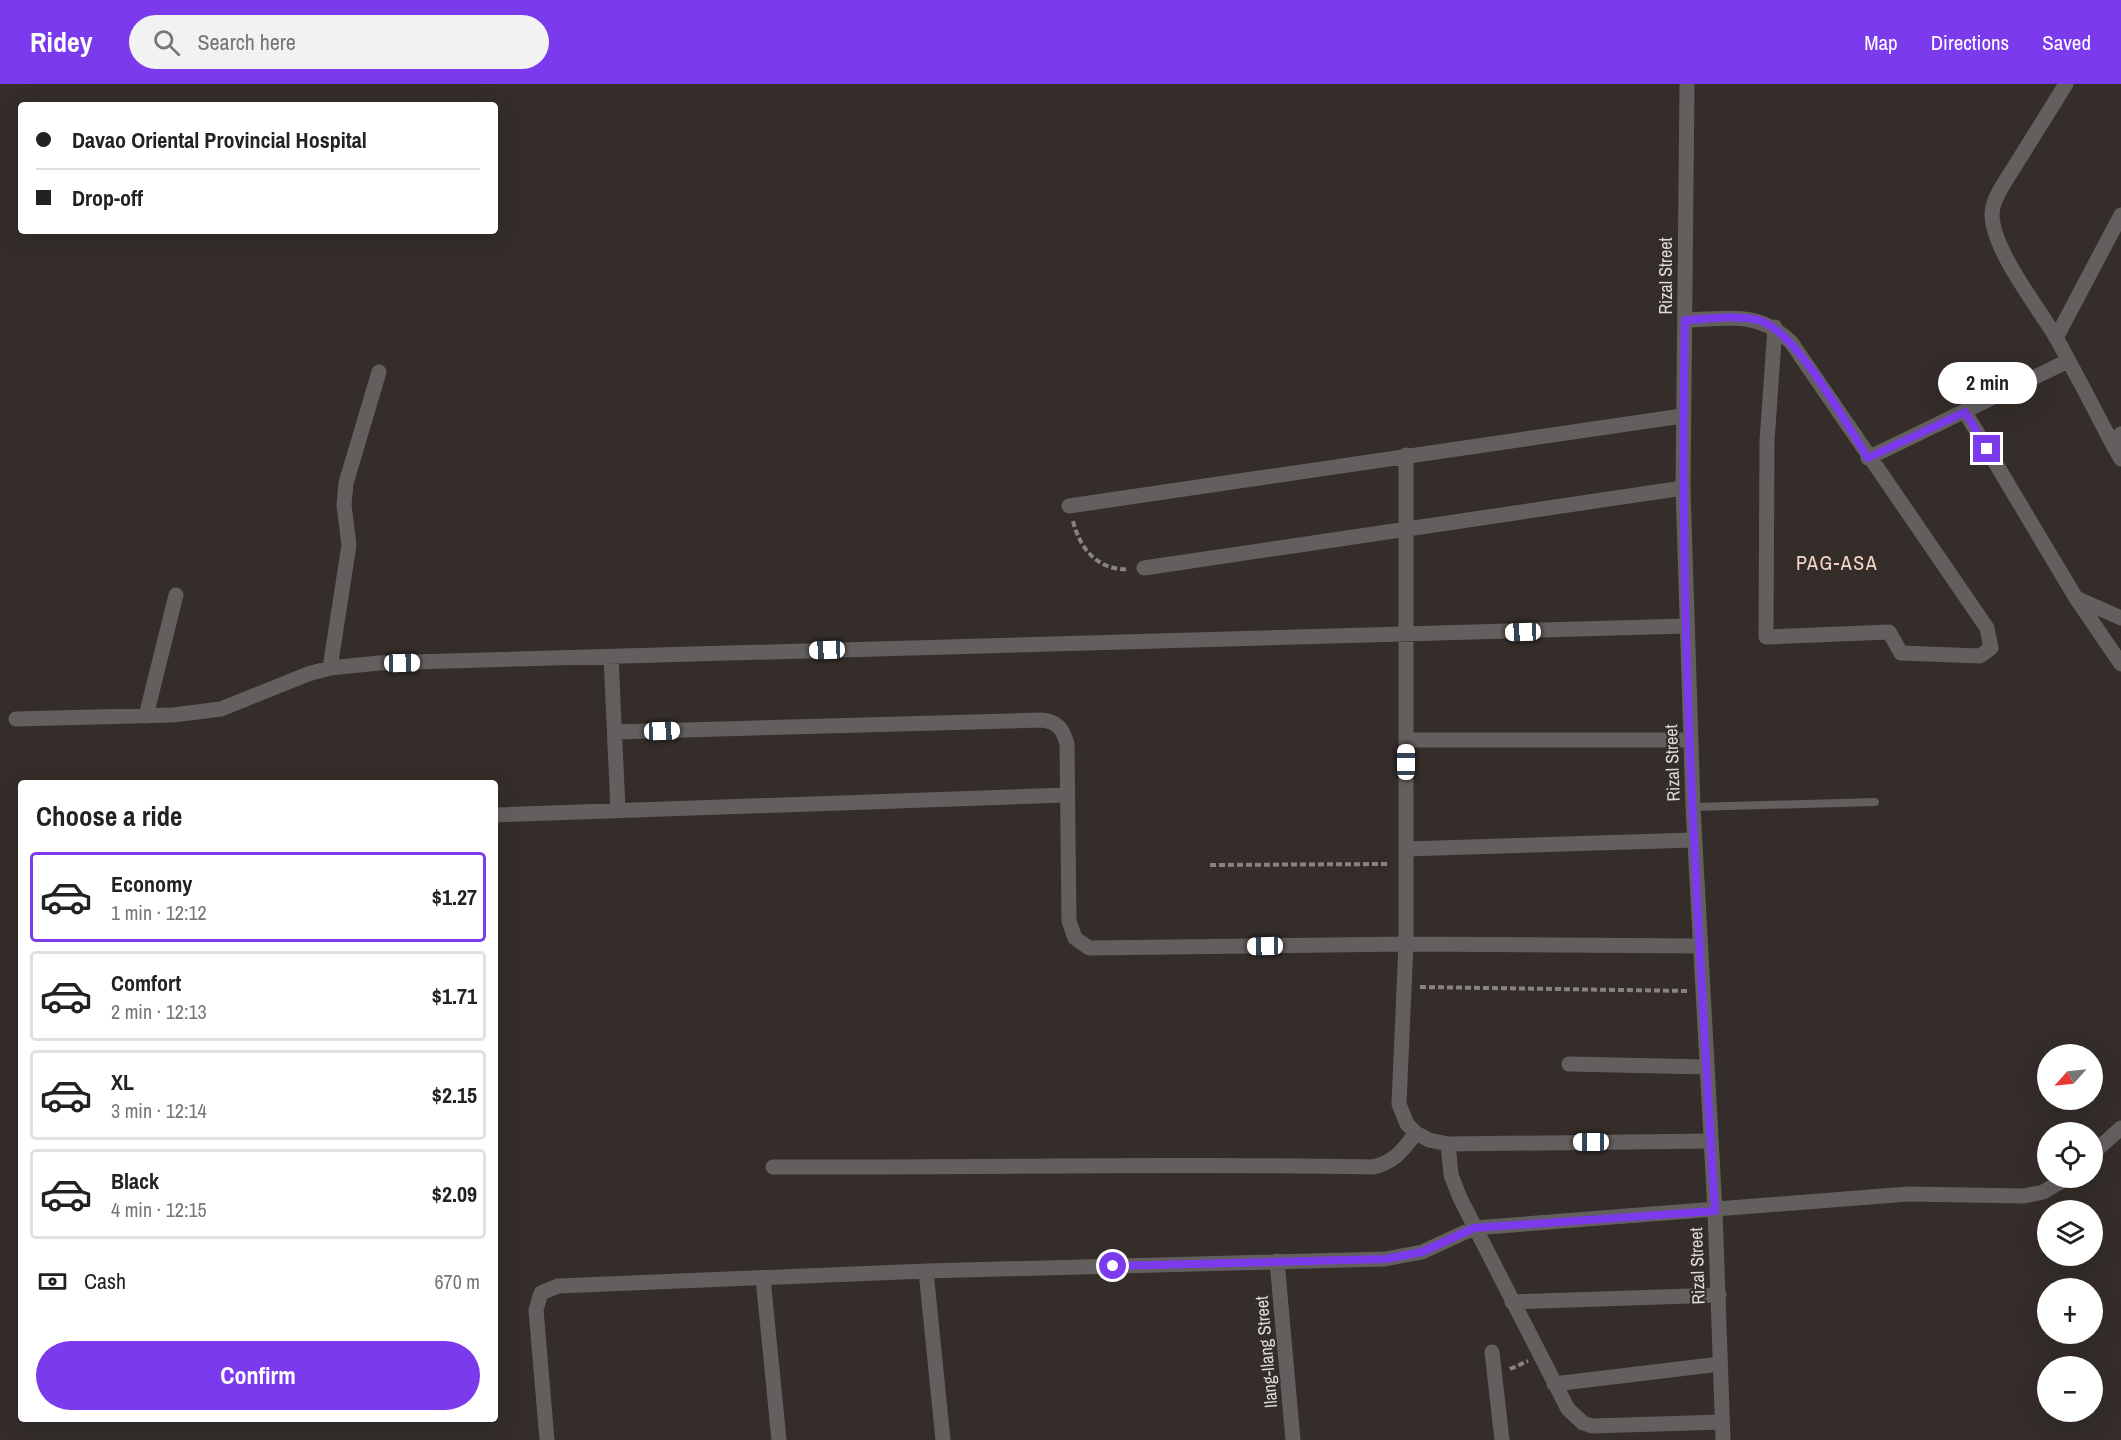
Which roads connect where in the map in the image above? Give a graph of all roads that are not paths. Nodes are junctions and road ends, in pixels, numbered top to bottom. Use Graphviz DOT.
graph roads {
  1 [pos="1687,84"];
  2 [pos="2066,84"];
  3 [pos="2121,214"];
  4 [pos="1685,320"];
  5 [pos="1775,327"];
  6 [pos="2056,338"];
  7 [pos="2068,361"];
  8 [pos="379,372"];
  9 [pos="1965,412"];
  10 [pos="1682,416"];
  11 [pos="2117,439"];
  12 [pos="1406,455"];
  13 [pos="1868,458"];
  14 [pos="2121,459"];
  15 [pos="1683,488"];
  16 [pos="1068,506"];
  17 [pos="1406,529"];
  18 [pos="1144,568"];
  19 [pos="176,595"];
  20 [pos="2076,598"];
  21 [pos="2121,618"];
  22 [pos="1687,626"];
  23 [pos="1406,636"];
  24 [pos="611,657"];
  25 [pos="2121,664"];
  26 [pos="330,668"];
  27 [pos="146,716"];
  28 [pos="16,719"];
  29 [pos="615,732"];
  30 [pos="1406,740"];
  31 [pos="1690,740"];
  32 [pos="1067,795"];
  33 [pos="1875,802"];
  34 [pos="1693,807"];
  35 [pos="618,809"];
  36 [pos="498,815"];
  37 [pos="1694,840"];
  38 [pos="1406,856"];
  39 [pos="1406,944"];
  40 [pos="1700,946"];
  41 [pos="1569,1064"];
  42 [pos="1707,1067"];
  43 [pos="2121,1128"];
  44 [pos="1416,1134"];
  45 [pos="1711,1141"];
  46 [pos="1448,1144"];
  47 [pos="2103,1144"];
  48 [pos="773,1167"];
  49 [pos="2050,1188"];
  50 [pos="1715,1211"];
  51 [pos="1474,1228"];
  52 [pos="1277,1261"];
  53 [pos="926,1271"];
  54 [pos="763,1278"];
  55 [pos="1719,1296"];
  56 [pos="1512,1302"];
  57 [pos="1492,1353"];
  58 [pos="1720,1364"];
  59 [pos="1554,1384"];
  60 [pos="1722,1422"];
  61 [pos="547,1440"];
  62 [pos="779,1440"];
  63 [pos="943,1440"];
  64 [pos="1293,1440"];
  65 [pos="1502,1440"];
  66 [pos="1723,1440"];
  1 -- 4 [label="street, Rizal Street"];
  2 -- 6 [label="street"];
  3 -- 6 [label="street"];
  4 -- 5 [label="street"];
  4 -- 10 [label="street, Rizal Street"];
  5 -- 13 [label="street"];
  5 -- 13 [label="street"];
  6 -- 7 [label="street"];
  7 -- 9 [label="street"];
  7 -- 11 [label="street"];
  8 -- 26 [label="street"];
  9 -- 13 [label="street"];
  9 -- 20 [label="street"];
  10 -- 12 [label="street"];
  10 -- 15 [label="street, Rizal Street"];
  11 -- 14 [label="street"];
  12 -- 16 [label="street"];
  12 -- 17 [label="street"];
  15 -- 17 [label="street"];
  15 -- 22 [label="street, Rizal Street"];
  17 -- 18 [label="street"];
  17 -- 23 [label="street"];
  19 -- 27 [label="street"];
  20 -- 21 [label="street"];
  20 -- 25 [label="street"];
  22 -- 23 [label="street"];
  22 -- 31 [label="street, Rizal Street"];
  23 -- 24 [label="street"];
  23 -- 30 [label="street"];
  24 -- 26 [label="street"];
  24 -- 29 [label="street"];
  26 -- 27 [label="street"];
  27 -- 28 [label="street"];
  29 -- 32 [label="street"];
  29 -- 35 [label="street"];
  30 -- 31 [label="street"];
  30 -- 38 [label="street"];
  31 -- 34 [label="street, Rizal Street"];
  32 -- 35 [label="street"];
  32 -- 39 [label="street"];
  33 -- 34 [label="lane"];
  34 -- 37 [label="street, Rizal Street"];
  35 -- 36 [label="street"];
  37 -- 38 [label="street"];
  37 -- 40 [label="street, Rizal Street"];
  38 -- 39 [label="street"];
  39 -- 40 [label="street"];
  39 -- 44 [label="street"];
  40 -- 42 [label="street, Rizal Street"];
  41 -- 42 [label="street"];
  42 -- 45 [label="street, Rizal Street"];
  43 -- 47 [label="street"];
  44 -- 46 [label="street"];
  44 -- 48 [label="street"];
  45 -- 46 [label="street"];
  45 -- 50 [label="street, Rizal Street"];
  46 -- 51 [label="street"];
  49 -- 50 [label="street"];
  50 -- 51 [label="street"];
  50 -- 55 [label="street, Rizal Street"];
  51 -- 52 [label="street"];
  51 -- 56 [label="street"];
  52 -- 53 [label="street"];
  52 -- 64 [label="street, Ilang-Ilang Street"];
  53 -- 54 [label="street"];
  53 -- 63 [label="street"];
  54 -- 61 [label="street"];
  54 -- 62 [label="street"];
  55 -- 56 [label="street"];
  55 -- 58 [label="street, Rizal Street"];
  56 -- 59 [label="street"];
  57 -- 65 [label="street"];
  58 -- 59 [label="street"];
  58 -- 60 [label="street, Rizal Street"];
  59 -- 60 [label="street"];
  60 -- 66 [label="street, Rizal Street"];
}
